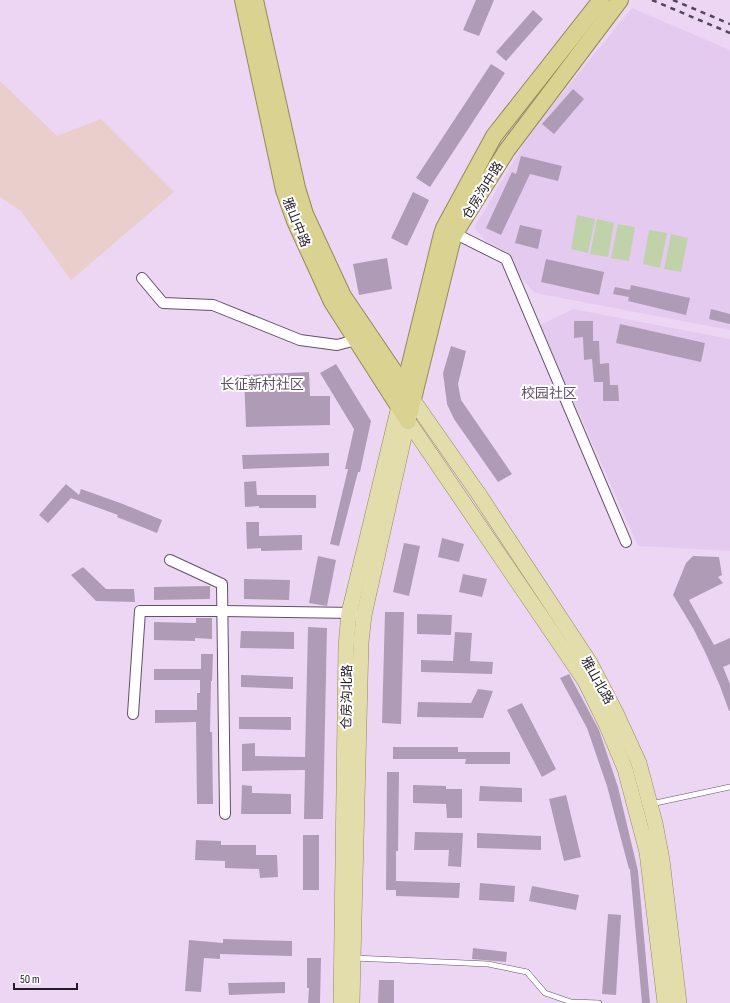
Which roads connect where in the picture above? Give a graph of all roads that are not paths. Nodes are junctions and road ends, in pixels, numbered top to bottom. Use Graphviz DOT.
graph roads {
  1 [pos="242,0"];
  2 [pos="255,0"];
  3 [pos="601,0"];
  4 [pos="620,0"];
  5 [pos="450,231"];
  6 [pos="142,278"];
  7 [pos="356,340"];
  8 [pos="406,404"];
  9 [pos="626,542"];
  10 [pos="170,560"];
  11 [pos="223,611"];
  12 [pos="357,614"];
  13 [pos="133,714"];
  14 [pos="730,787"];
  15 [pos="650,804"];
  16 [pos="225,814"];
  17 [pos="353,958"];
  18 [pos="341,1003"];
  19 [pos="352,1003"];
  20 [pos="599,1003"];
  21 [pos="665,1003"];
  22 [pos="679,1003"];
  1 -- 7 [label="highway, 雅山中路"];
  2 -- 8 [label="highway, 雅山中路"];
  3 -- 5 [label="highway, 仓房沟中路"];
  4 -- 5 [label="highway, 仓房沟中路"];
  5 -- 8 [label="highway, 仓房沟中路"];
  5 -- 9 [label="street"];
  6 -- 7 [label="street"];
  7 -- 8 [label="highway, 雅山中路"];
  8 -- 12 [label="main road, 仓房沟北路"];
  8 -- 15 [label="main road, 雅山北路"];
  8 -- 21 [label="main road, 雅山北路"];
  10 -- 11 [label="street"];
  11 -- 12 [label="street"];
  11 -- 13 [label="street"];
  11 -- 16 [label="street"];
  12 -- 17 [label="main road, 仓房沟北路"];
  12 -- 18 [label="main road, 仓房沟北路"];
  14 -- 15 [label="lane"];
  15 -- 22 [label="main road, 雅山北路"];
  17 -- 19 [label="main road, 仓房沟北路"];
  17 -- 20 [label="lane"];
}
